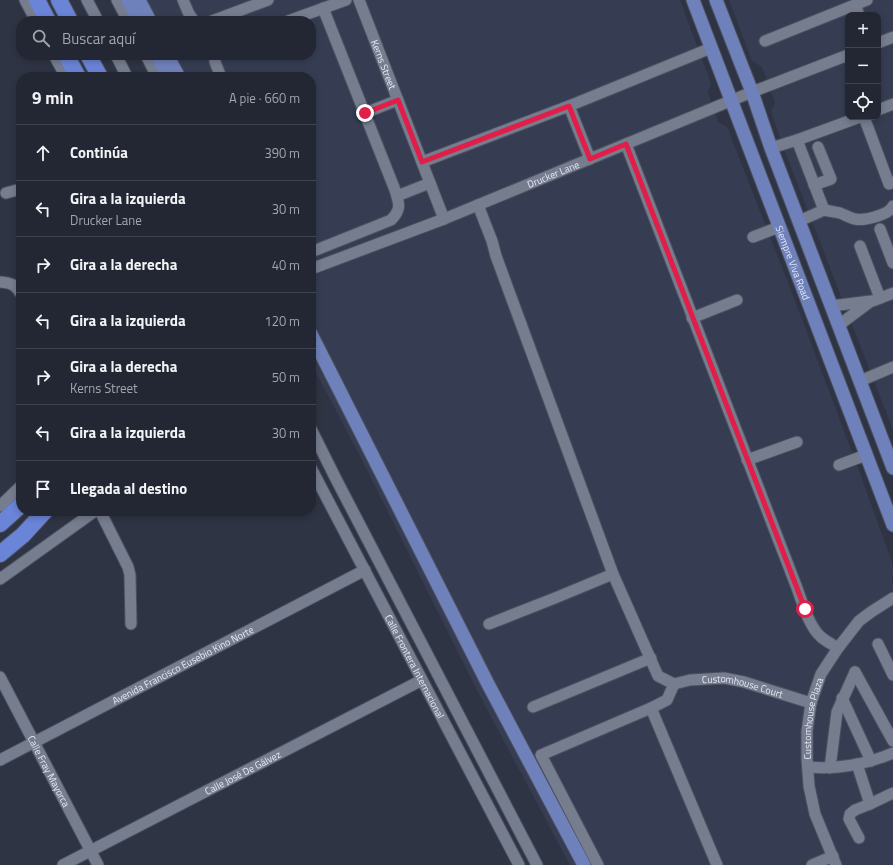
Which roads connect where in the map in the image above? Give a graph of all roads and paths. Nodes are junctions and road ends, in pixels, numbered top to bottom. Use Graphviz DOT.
graph roads {
  1 [pos="25,0"];
  2 [pos="37,0"];
  3 [pos="59,0"];
  4 [pos="86,0"];
  5 [pos="117,0"];
  6 [pos="128,0"];
  7 [pos="138,0"];
  8 [pos="183,0"];
  9 [pos="268,0"];
  10 [pos="346,0"];
  11 [pos="359,0"];
  12 [pos="693,0"];
  13 [pos="716,0"];
  14 [pos="867,0"];
  15 [pos="324,8"];
  16 [pos="857,10"];
  17 [pos="33,16"];
  18 [pos="45,16"];
  19 [pos="67,16"];
  20 [pos="95,16"];
  21 [pos="125,16"];
  22 [pos="136,16"];
  23 [pos="147,16"];
  24 [pos="190,16"];
  25 [pos="225,16"];
  26 [pos="302,16"];
  27 [pos="893,37"];
  28 [pos="765,40"];
  29 [pos="881,42"];
  30 [pos="712,48"];
  31 [pos="845,56"];
  32 [pos="57,60"];
  33 [pos="69,60"];
  34 [pos="91,60"];
  35 [pos="119,60"];
  36 [pos="148,60"];
  37 [pos="160,60"];
  38 [pos="170,60"];
  39 [pos="215,60"];
  40 [pos="63,72"];
  41 [pos="75,72"];
  42 [pos="97,72"];
  43 [pos="125,72"];
  44 [pos="154,72"];
  45 [pos="166,72"];
  46 [pos="176,72"];
  47 [pos="219,72"];
  48 [pos="752,92"];
  49 [pos="398,100"];
  50 [pos="732,101"];
  51 [pos="893,104"];
  52 [pos="569,106"];
  53 [pos="881,109"];
  54 [pos="365,113"];
  55 [pos="852,120"];
  56 [pos="865,120"];
  57 [pos="797,140"];
  58 [pos="626,144"];
  59 [pos="818,147"];
  60 [pos="771,148"];
  61 [pos="590,159"];
  62 [pos="422,162"];
  63 [pos="430,183"];
  64 [pos="814,185"];
  65 [pos="892,186"];
  66 [pos="16,190"];
  67 [pos="6,193"];
  68 [pos="397,196"];
  69 [pos="478,205"];
  70 [pos="893,206"];
  71 [pos="824,210"];
  72 [pos="444,219"];
  73 [pos="799,221"];
  74 [pos="780,227"];
  75 [pos="880,229"];
  76 [pos="752,237"];
  77 [pos="860,246"];
  78 [pos="316,250"];
  79 [pos="893,263"];
  80 [pos="316,267"];
  81 [pos="0,282"];
  82 [pos="16,288"];
  83 [pos="893,293"];
  84 [pos="737,300"];
  85 [pos="876,300"];
  86 [pos="832,306"];
  87 [pos="692,318"];
  88 [pos="839,325"];
  89 [pos="316,344"];
  90 [pos="316,363"];
  91 [pos="893,367"];
  92 [pos="860,381"];
  93 [pos="316,439"];
  94 [pos="797,442"];
  95 [pos="866,454"];
  96 [pos="747,460"];
  97 [pos="892,461"];
  98 [pos="838,465"];
  99 [pos="316,477"];
  100 [pos="16,491"];
  101 [pos="0,506"];
  102 [pos="16,510"];
  103 [pos="40,516"];
  104 [pos="88,516"];
  105 [pos="102,516"];
  106 [pos="0,524"];
  107 [pos="893,526"];
  108 [pos="2,555"];
  109 [pos="365,570"];
  110 [pos="613,574"];
  111 [pos="0,579"];
  112 [pos="893,598"];
  113 [pos="131,624"];
  114 [pos="489,624"];
  115 [pos="878,644"];
  116 [pos="838,648"];
  117 [pos="651,658"];
  118 [pos="893,675"];
  119 [pos="0,677"];
  120 [pos="422,680"];
  121 [pos="674,684"];
  122 [pos="842,698"];
  123 [pos="811,703"];
  124 [pos="533,707"];
  125 [pos="651,708"];
  126 [pos="893,741"];
  127 [pos="34,742"];
  128 [pos="893,752"];
  129 [pos="0,760"];
  130 [pos="871,761"];
  131 [pos="858,764"];
  132 [pos="808,767"];
  133 [pos="830,768"];
  134 [pos="893,793"];
  135 [pos="870,804"];
  136 [pos="859,838"];
  137 [pos="90,850"];
  138 [pos="835,861"];
  139 [pos="62,865"];
  140 [pos="98,865"];
  141 [pos="519,865"];
  142 [pos="537,865"];
  143 [pos="575,865"];
  144 [pos="584,865"];
  145 [pos="598,865"];
  146 [pos="717,865"];
  147 [pos="812,865"];
  1 -- 17 [label="street"];
  2 -- 18 [label="highway"];
  3 -- 19 [label="highway"];
  4 -- 20 [label="street"];
  5 -- 21 [label="street"];
  6 -- 22 [label="main road"];
  7 -- 23 [label="main road"];
  8 -- 24 [label="street"];
  9 -- 25 [label="street"];
  10 -- 15 [label="street"];
  11 -- 49 [label="street, Kerns Street"];
  12 -- 30 [label="main road, Siempre Viva Road"];
  13 -- 48 [label="main road, Siempre Viva Road"];
  14 -- 16 [label="street"];
  15 -- 26 [label="street"];
  15 -- 54 [label="street"];
  16 -- 28 [label="street"];
  27 -- 29 [label="street"];
  30 -- 50 [label="main road, Siempre Viva Road"];
  30 -- 52 [label="street"];
  31 -- 48 [label="street, Drucker Lane"];
  32 -- 40 [label="street"];
  33 -- 41 [label="highway"];
  34 -- 42 [label="highway"];
  35 -- 43 [label="street"];
  36 -- 44 [label="street"];
  37 -- 45 [label="main road"];
  38 -- 46 [label="main road"];
  39 -- 47 [label="street"];
  48 -- 50 [label="street, Drucker Lane"];
  48 -- 60 [label="main road, Siempre Viva Road"];
  49 -- 54 [label="street"];
  49 -- 62 [label="street, Kerns Street"];
  50 -- 58 [label="street, Drucker Lane"];
  50 -- 74 [label="main road, Siempre Viva Road"];
  51 -- 53 [label="street"];
  52 -- 61 [label="street"];
  52 -- 62 [label="street"];
  54 -- 68 [label="street"];
  55 -- 57 [label="street"];
  56 -- 65 [label="street"];
  57 -- 60 [label="street"];
  57 -- 64 [label="street"];
  58 -- 61 [label="street, Drucker Lane"];
  58 -- 87 [label="street"];
  59 -- 64 [label="street"];
  60 -- 73 [label="main road, Siempre Viva Road"];
  61 -- 69 [label="street, Drucker Lane"];
  62 -- 63 [label="street, Kerns Street"];
  63 -- 68 [label="street"];
  63 -- 72 [label="street, Kerns Street"];
  64 -- 71 [label="street"];
  66 -- 67 [label="street"];
  68 -- 78 [label="street"];
  69 -- 72 [label="street, Drucker Lane"];
  69 -- 110 [label="street"];
  70 -- 71 [label="street"];
  71 -- 73 [label="street"];
  72 -- 80 [label="street, Drucker Lane"];
  73 -- 86 [label="main road, Siempre Viva Road"];
  74 -- 76 [label="street"];
  74 -- 95 [label="main road, Siempre Viva Road"];
  75 -- 79 [label="street"];
  77 -- 85 [label="street"];
  81 -- 82 [label="street"];
  83 -- 85 [label="street"];
  84 -- 87 [label="street"];
  85 -- 86 [label="street"];
  85 -- 88 [label="street"];
  86 -- 88 [label="main road, Siempre Viva Road"];
  87 -- 96 [label="street"];
  88 -- 92 [label="main road, Siempre Viva Road"];
  89 -- 144 [label="main road"];
  90 -- 143 [label="main road"];
  91 -- 92 [label="street"];
  92 -- 97 [label="main road, Siempre Viva Road"];
  93 -- 142 [label="street"];
  94 -- 96 [label="street"];
  95 -- 98 [label="street"];
  95 -- 107 [label="main road, Siempre Viva Road"];
  96 -- 116 [label="street"];
  99 -- 109 [label="street, Calle Frontera Internacional"];
  100 -- 101 [label="street"];
  102 -- 106 [label="highway"];
  103 -- 108 [label="highway"];
  104 -- 111 [label="street"];
  105 -- 113 [label="street"];
  109 -- 120 [label="street, Calle Frontera Internacional"];
  109 -- 127 [label="street, Avenida Francisco Eusebio Kino Norte"];
  110 -- 114 [label="street"];
  110 -- 117 [label="street"];
  112 -- 116 [label="street, Customhouse Plaza"];
  115 -- 118 [label="street"];
  116 -- 123 [label="street, Customhouse Plaza"];
  117 -- 121 [label="street"];
  117 -- 124 [label="street"];
  119 -- 127 [label="street, Calle Fray Mayorca"];
  120 -- 137 [label="street, Calle José De Gálvez"];
  120 -- 141 [label="street, Calle Frontera Internacional"];
  121 -- 123 [label="street, Customhouse Court"];
  121 -- 125 [label="street"];
  122 -- 126 [label="street"];
  122 -- 130 [label="street"];
  122 -- 133 [label="street"];
  123 -- 132 [label="street, Customhouse Plaza"];
  125 -- 145 [label="street"];
  125 -- 146 [label="street"];
  127 -- 129 [label="street, Avenida Francisco Eusebio Kino Norte"];
  127 -- 137 [label="street, Calle Fray Mayorca"];
  128 -- 130 [label="street"];
  130 -- 131 [label="street"];
  131 -- 133 [label="street"];
  131 -- 135 [label="street"];
  132 -- 133 [label="street"];
  132 -- 138 [label="street, Customhouse Plaza"];
  134 -- 135 [label="street"];
  135 -- 136 [label="street"];
  137 -- 139 [label="street, Calle José De Gálvez"];
  137 -- 140 [label="street, Calle Fray Mayorca"];
  138 -- 147 [label="street"];
}
